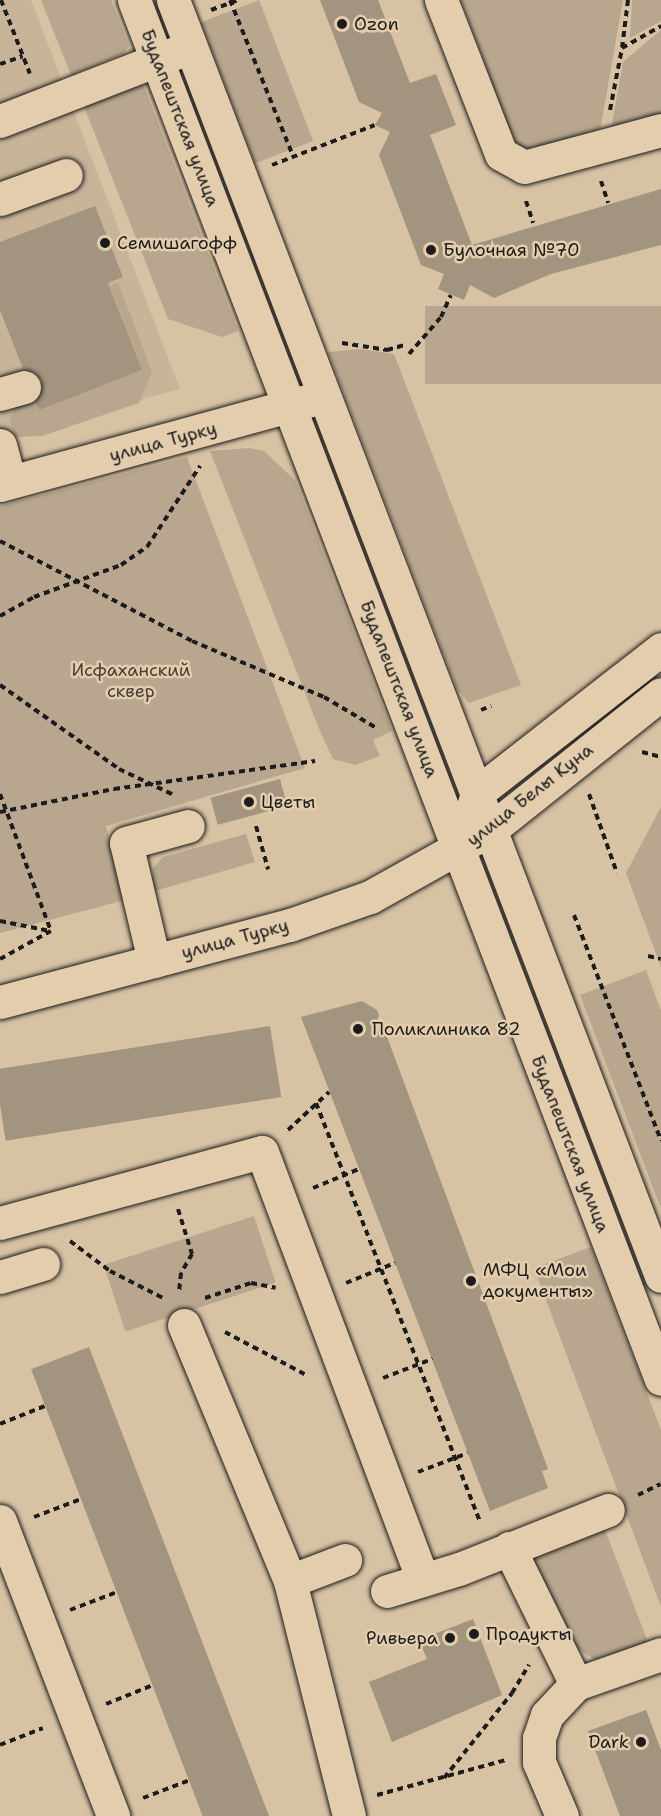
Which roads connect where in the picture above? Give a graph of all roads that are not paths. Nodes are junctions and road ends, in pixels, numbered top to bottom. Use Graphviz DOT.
graph roads {
  1 [pos="134,0"];
  2 [pos="173,0"];
  3 [pos="441,0"];
  4 [pos="191,47"];
  5 [pos="157,60"];
  6 [pos="0,122"];
  7 [pos="661,130"];
  8 [pos="66,175"];
  9 [pos="0,199"];
  10 [pos="325,395"];
  11 [pos="291,408"];
  12 [pos="0,445"];
  13 [pos="5,484"];
  14 [pos="661,649"];
  15 [pos="661,694"];
  16 [pos="477,793"];
  17 [pos="184,812"];
  18 [pos="490,830"];
  19 [pos="460,849"];
  20 [pos="153,961"];
  21 [pos="0,1002"];
  22 [pos="0,1223"];
  23 [pos="43,1264"];
  24 [pos="0,1276"];
  25 [pos="661,1276"];
  26 [pos="181,1315"];
  27 [pos="661,1379"];
  28 [pos="608,1510"];
  29 [pos="2,1525"];
  30 [pos="501,1551"];
  31 [pos="345,1560"];
  32 [pos="422,1578"];
  33 [pos="290,1581"];
  34 [pos="387,1591"];
  35 [pos="661,1654"];
  36 [pos="576,1684"];
  37 [pos="348,1809"];
  38 [pos="113,1816"];
  39 [pos="562,1816"];
  1 -- 5 [label="street, Будапештская улица"];
  2 -- 4 [label="street, Будапештская улица"];
  3 -- 7 [label="street"];
  4 -- 5 [label="street"];
  4 -- 10 [label="street, Будапештская улица"];
  5 -- 6 [label="street"];
  5 -- 11 [label="street, Будапештская улица"];
  8 -- 9 [label="street"];
  10 -- 11 [label="street, улица Турку"];
  10 -- 16 [label="street, Будапештская улица"];
  11 -- 13 [label="street, улица Турку"];
  11 -- 19 [label="street, Будапештская улица"];
  12 -- 13 [label="street"];
  14 -- 16 [label="street, улица Белы Куна"];
  15 -- 18 [label="street, улица Белы Куна"];
  16 -- 18 [label="street, Будапештская улица"];
  16 -- 19 [label="street, улица Белы Куна"];
  17 -- 20 [label="street"];
  18 -- 19 [label="street, улица Белы Куна"];
  18 -- 25 [label="street, Будапештская улица"];
  19 -- 20 [label="street, улица Турку"];
  19 -- 27 [label="street, Будапештская улица"];
  20 -- 21 [label="street, улица Турку"];
  22 -- 32 [label="street"];
  23 -- 24 [label="street"];
  26 -- 33 [label="street"];
  28 -- 30 [label="street"];
  29 -- 38 [label="street"];
  30 -- 32 [label="street"];
  30 -- 36 [label="street"];
  31 -- 33 [label="street"];
  32 -- 34 [label="street"];
  33 -- 37 [label="street"];
  35 -- 36 [label="street"];
  36 -- 39 [label="street"];
}
